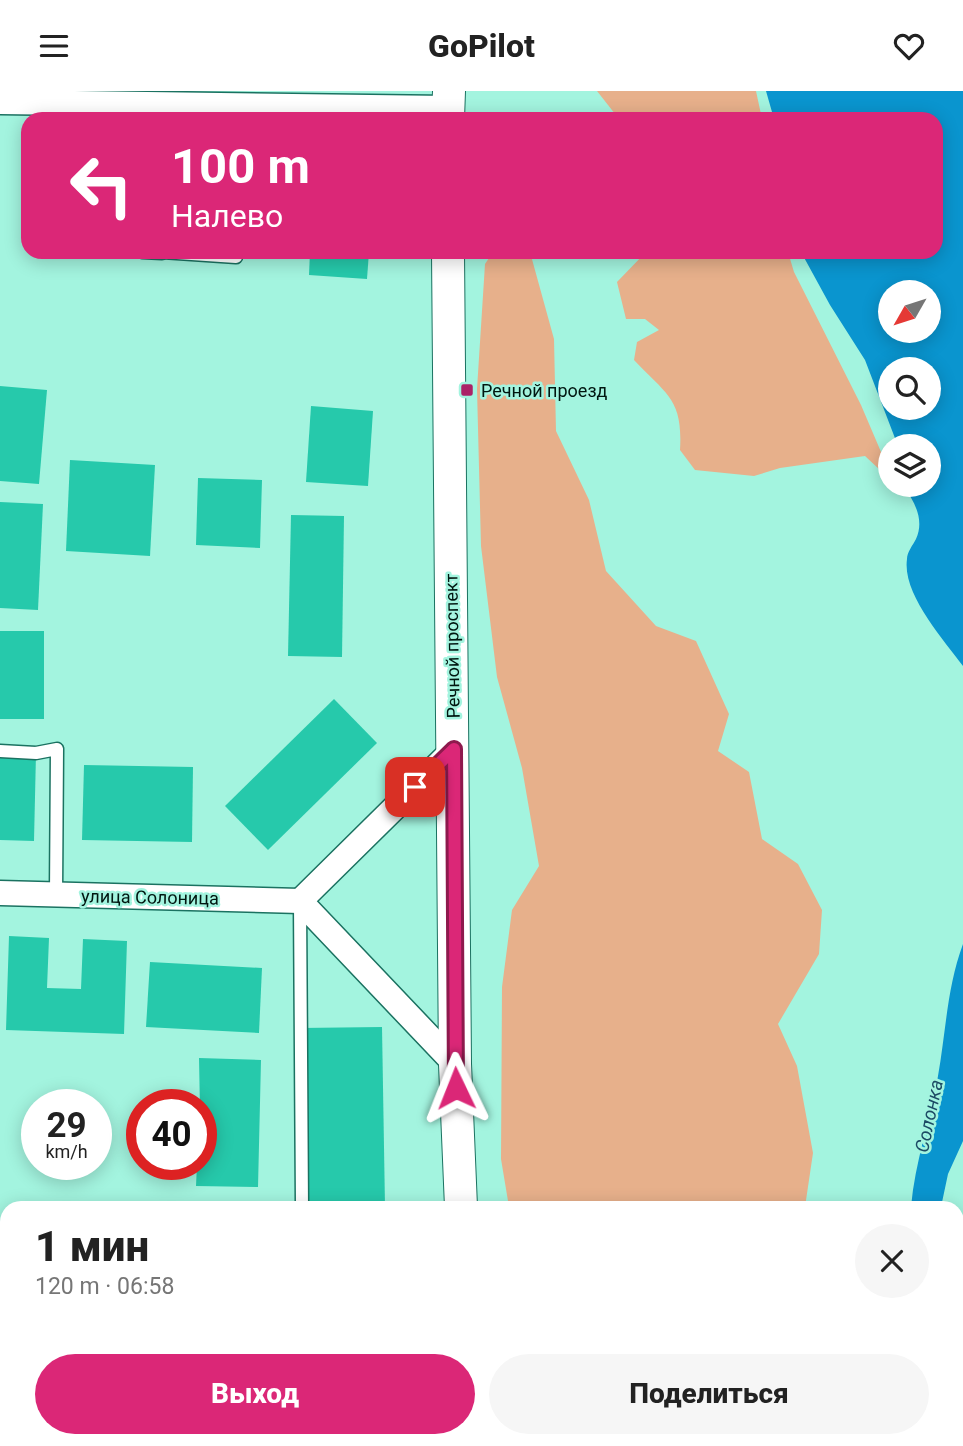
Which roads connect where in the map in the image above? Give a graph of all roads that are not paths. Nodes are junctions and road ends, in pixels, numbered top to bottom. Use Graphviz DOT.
graph roads {
  1 [pos="0,102"];
  2 [pos="448,106"];
  3 [pos="160,112"];
  4 [pos="449,259"];
  5 [pos="454,749"];
  6 [pos="0,751"];
  7 [pos="0,893"];
  8 [pos="55,895"];
  9 [pos="300,901"];
  10 [pos="455,1064"];
  11 [pos="302,1201"];
  12 [pos="461,1201"];
  1 -- 3 [label="street"];
  2 -- 3 [label="street"];
  4 -- 5 [label="street, Речной проспект"];
  5 -- 9 [label="street"];
  5 -- 10 [label="street, Речной проспект"];
  6 -- 8 [label="lane"];
  7 -- 8 [label="street, улица Солоница"];
  8 -- 9 [label="street, улица Солоница"];
  9 -- 10 [label="street"];
  9 -- 11 [label="lane"];
  10 -- 12 [label="street, Речной проспект"];
}
